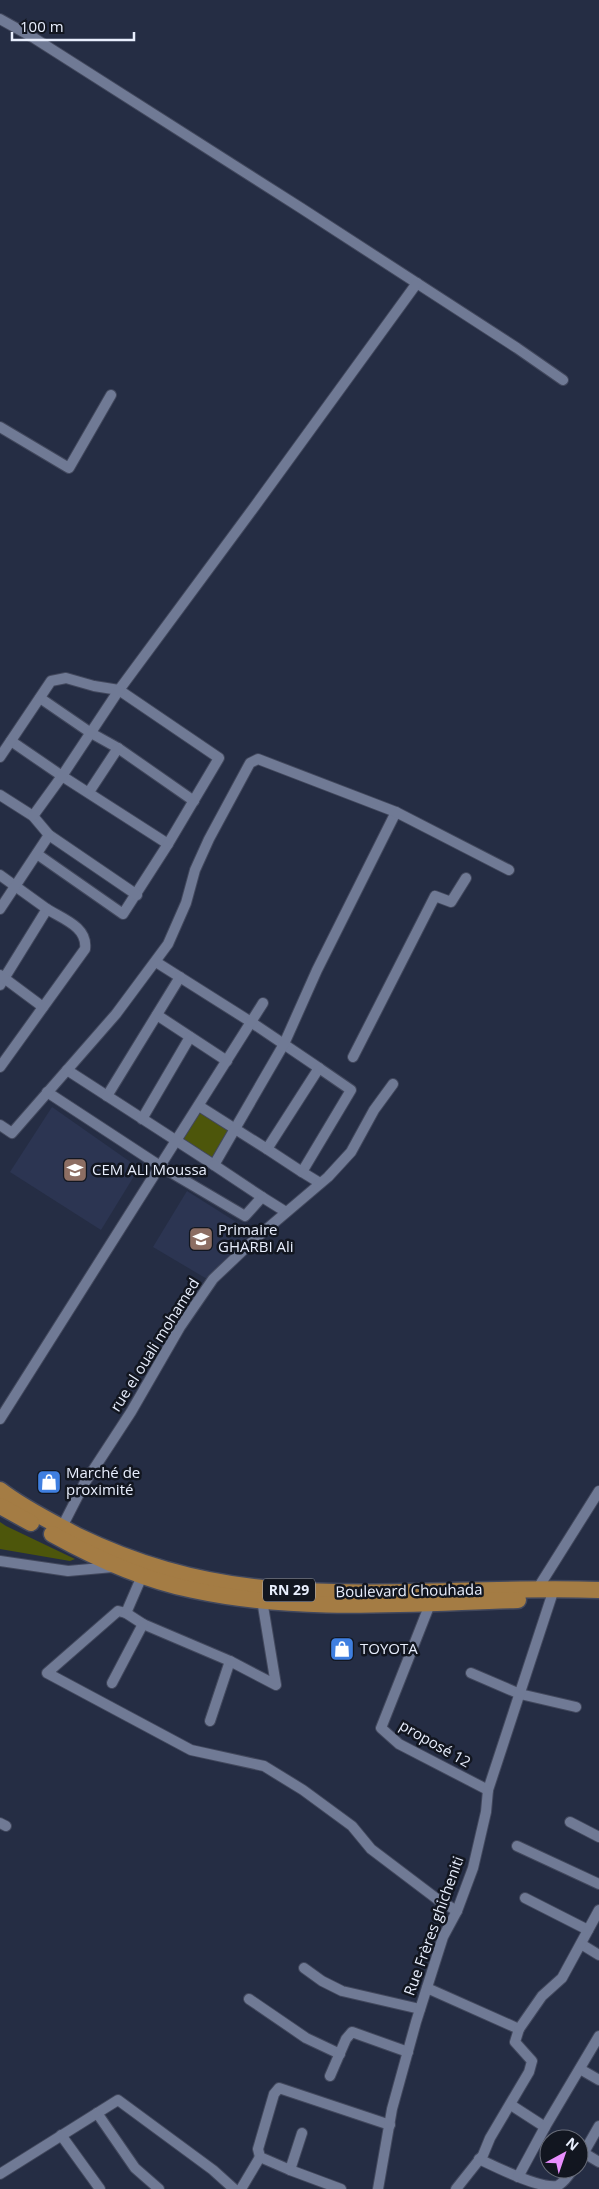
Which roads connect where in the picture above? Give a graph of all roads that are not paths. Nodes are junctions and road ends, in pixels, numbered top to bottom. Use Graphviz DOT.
graph roads {
  1 [pos="0,19"];
  2 [pos="417,283"];
  3 [pos="562,380"];
  4 [pos="111,395"];
  5 [pos="0,427"];
  6 [pos="119,690"];
  7 [pos="40,698"];
  8 [pos="91,733"];
  9 [pos="11,741"];
  10 [pos="118,748"];
  11 [pos="0,757"];
  12 [pos="62,776"];
  13 [pos="89,792"];
  14 [pos="0,795"];
  15 [pos="194,801"];
  16 [pos="396,812"];
  17 [pos="32,816"];
  18 [pos="49,835"];
  19 [pos="168,844"];
  20 [pos="37,854"];
  21 [pos="509,870"];
  22 [pos="0,875"];
  23 [pos="466,878"];
  24 [pos="16,886"];
  25 [pos="137,895"];
  26 [pos="0,909"];
  27 [pos="47,909"];
  28 [pos="156,962"];
  29 [pos="180,977"];
  30 [pos="1,980"];
  31 [pos="263,1003"];
  32 [pos="43,1008"];
  33 [pos="157,1015"];
  34 [pos="251,1022"];
  35 [pos="190,1037"];
  36 [pos="284,1044"];
  37 [pos="353,1057"];
  38 [pos="227,1060"];
  39 [pos="0,1067"];
  40 [pos="320,1068"];
  41 [pos="67,1070"];
  42 [pos="393,1084"];
  43 [pos="48,1092"];
  44 [pos="106,1096"];
  45 [pos="198,1106"];
  46 [pos="142,1119"];
  47 [pos="0,1125"];
  48 [pos="234,1128"];
  49 [pos="176,1141"];
  50 [pos="267,1149"];
  51 [pos="214,1165"];
  52 [pos="160,1166"];
  53 [pos="302,1172"];
  54 [pos="320,1183"];
  55 [pos="262,1197"];
  56 [pos="286,1212"];
  57 [pos="0,1419"];
  58 [pos="0,1490"];
  59 [pos="599,1491"];
  60 [pos="0,1506"];
  61 [pos="62,1527"];
  62 [pos="0,1560"];
  63 [pos="120,1567"];
  64 [pos="142,1576"];
  65 [pos="599,1590"];
  66 [pos="548,1592"];
  67 [pos="262,1600"];
  68 [pos="599,1600"];
  69 [pos="430,1604"];
  70 [pos="126,1613"];
  71 [pos="143,1624"];
  72 [pos="230,1661"];
  73 [pos="471,1673"];
  74 [pos="112,1683"];
  75 [pos="520,1694"];
  76 [pos="576,1707"];
  77 [pos="210,1722"];
  78 [pos="488,1790"];
  79 [pos="570,1822"];
  80 [pos="599,1837"];
  81 [pos="516,1846"];
  82 [pos="599,1884"];
  83 [pos="525,1898"];
  84 [pos="599,1910"];
  85 [pos="457,1911"];
  86 [pos="588,1930"];
  87 [pos="581,1944"];
  88 [pos="599,1955"];
  89 [pos="304,1968"];
  90 [pos="427,1988"];
  91 [pos="249,1999"];
  92 [pos="420,2009"];
  93 [pos="519,2029"];
  94 [pos="599,2036"];
  95 [pos="408,2052"];
  96 [pos="340,2054"];
  97 [pos="580,2069"];
  98 [pos="330,2076"];
  99 [pos="599,2080"];
  100 [pos="511,2105"];
  101 [pos="97,2113"];
  102 [pos="390,2125"];
  103 [pos="545,2126"];
  104 [pos="599,2126"];
  105 [pos="302,2133"];
  106 [pos="61,2135"];
  107 [pos="589,2144"];
  108 [pos="260,2157"];
  109 [pos="479,2159"];
  110 [pos="290,2170"];
  111 [pos="0,2174"];
  112 [pos="518,2177"];
  113 [pos="565,2179"];
  114 [pos="100,2189"];
  115 [pos="159,2189"];
  116 [pos="234,2189"];
  117 [pos="242,2189"];
  118 [pos="341,2189"];
  119 [pos="378,2189"];
  120 [pos="456,2189"];
  1 -- 2 [label="street"];
  2 -- 3 [label="street"];
  2 -- 6 [label="street"];
  4 -- 5 [label="street"];
  6 -- 7 [label="street"];
  6 -- 8 [label="street"];
  6 -- 15 [label="street"];
  7 -- 8 [label="street"];
  7 -- 9 [label="street"];
  8 -- 10 [label="street"];
  8 -- 12 [label="street"];
  9 -- 11 [label="street"];
  9 -- 12 [label="street"];
  10 -- 13 [label="street"];
  10 -- 15 [label="street"];
  12 -- 13 [label="street"];
  12 -- 17 [label="street"];
  13 -- 19 [label="street"];
  14 -- 17 [label="street"];
  15 -- 19 [label="street"];
  16 -- 21 [label="street"];
  16 -- 28 [label="street"];
  16 -- 36 [label="street"];
  17 -- 18 [label="street"];
  18 -- 20 [label="street"];
  18 -- 25 [label="street"];
  19 -- 25 [label="street"];
  20 -- 24 [label="street"];
  20 -- 25 [label="street"];
  22 -- 24 [label="street"];
  23 -- 37 [label="street"];
  24 -- 26 [label="street"];
  24 -- 27 [label="street"];
  27 -- 30 [label="street"];
  27 -- 32 [label="street"];
  28 -- 29 [label="street"];
  28 -- 41 [label="street"];
  29 -- 33 [label="street"];
  29 -- 34 [label="street"];
  30 -- 32 [label="street"];
  31 -- 34 [label="street"];
  32 -- 39 [label="street"];
  33 -- 35 [label="street"];
  33 -- 44 [label="street"];
  34 -- 36 [label="street"];
  34 -- 38 [label="street"];
  35 -- 38 [label="street"];
  35 -- 46 [label="street"];
  36 -- 40 [label="street"];
  36 -- 48 [label="street"];
  38 -- 45 [label="street"];
  40 -- 50 [label="street"];
  40 -- 53 [label="street"];
  41 -- 43 [label="street"];
  41 -- 44 [label="street"];
  42 -- 54 [label="street, rue el ouali mohamed"];
  43 -- 47 [label="street"];
  43 -- 52 [label="street"];
  44 -- 46 [label="street"];
  45 -- 48 [label="street"];
  45 -- 49 [label="street"];
  46 -- 49 [label="street"];
  48 -- 50 [label="street"];
  48 -- 51 [label="street"];
  49 -- 51 [label="street"];
  49 -- 52 [label="street"];
  50 -- 53 [label="street"];
  51 -- 55 [label="street"];
  52 -- 55 [label="street"];
  52 -- 57 [label="street"];
  53 -- 54 [label="street"];
  54 -- 56 [label="street, rue el ouali mohamed"];
  55 -- 56 [label="street"];
  56 -- 61 [label="street, rue el ouali mohamed"];
  58 -- 61 [label="highway, Boulevard Chouhada / RN 29"];
  59 -- 66 [label="street, Rue Frères ghicheniti"];
  60 -- 63 [label="highway, RN 29"];
  61 -- 66 [label="highway, Boulevard Chouhada / RN 29"];
  62 -- 63 [label="street"];
  63 -- 64 [label="highway, RN 29"];
  64 -- 67 [label="highway, RN 29"];
  64 -- 70 [label="street"];
  65 -- 66 [label="highway, Boulevard Chouhada / RN 29"];
  66 -- 68 [label="highway, RN 29"];
  66 -- 69 [label="highway, RN 29"];
  66 -- 75 [label="street, Rue Frères ghicheniti"];
  67 -- 69 [label="highway, RN 29"];
  67 -- 72 [label="street"];
  69 -- 78 [label="street, proposé 12"];
  70 -- 71 [label="street"];
  70 -- 85 [label="street"];
  71 -- 72 [label="street"];
  71 -- 74 [label="street"];
  72 -- 77 [label="street"];
  73 -- 75 [label="street"];
  75 -- 76 [label="street"];
  75 -- 78 [label="street, Rue Frères ghicheniti"];
  78 -- 85 [label="street, Rue Frères ghicheniti"];
  79 -- 80 [label="street"];
  81 -- 82 [label="street"];
  83 -- 86 [label="street"];
  84 -- 86 [label="street"];
  85 -- 90 [label="street, Rue Frères ghicheniti"];
  86 -- 87 [label="street"];
  87 -- 88 [label="street"];
  87 -- 93 [label="street"];
  89 -- 92 [label="street"];
  90 -- 92 [label="street, Rue Frères ghicheniti"];
  90 -- 93 [label="street"];
  91 -- 96 [label="street"];
  92 -- 95 [label="street, Rue Frères ghicheniti"];
  93 -- 100 [label="street"];
  94 -- 97 [label="street"];
  95 -- 96 [label="street"];
  95 -- 102 [label="street, Rue Frères ghicheniti"];
  96 -- 98 [label="street"];
  97 -- 99 [label="street"];
  97 -- 103 [label="street"];
  100 -- 103 [label="street"];
  100 -- 109 [label="street"];
  101 -- 106 [label="street"];
  101 -- 115 [label="street"];
  101 -- 116 [label="street"];
  102 -- 108 [label="street"];
  102 -- 119 [label="street, Rue Frères ghicheniti"];
  103 -- 112 [label="street"];
  104 -- 107 [label="street"];
  105 -- 110 [label="street"];
  106 -- 111 [label="street"];
  106 -- 114 [label="street"];
  108 -- 110 [label="street"];
  108 -- 117 [label="street"];
  109 -- 112 [label="street"];
  109 -- 120 [label="street"];
  110 -- 118 [label="street"];
  112 -- 113 [label="street"];
}
